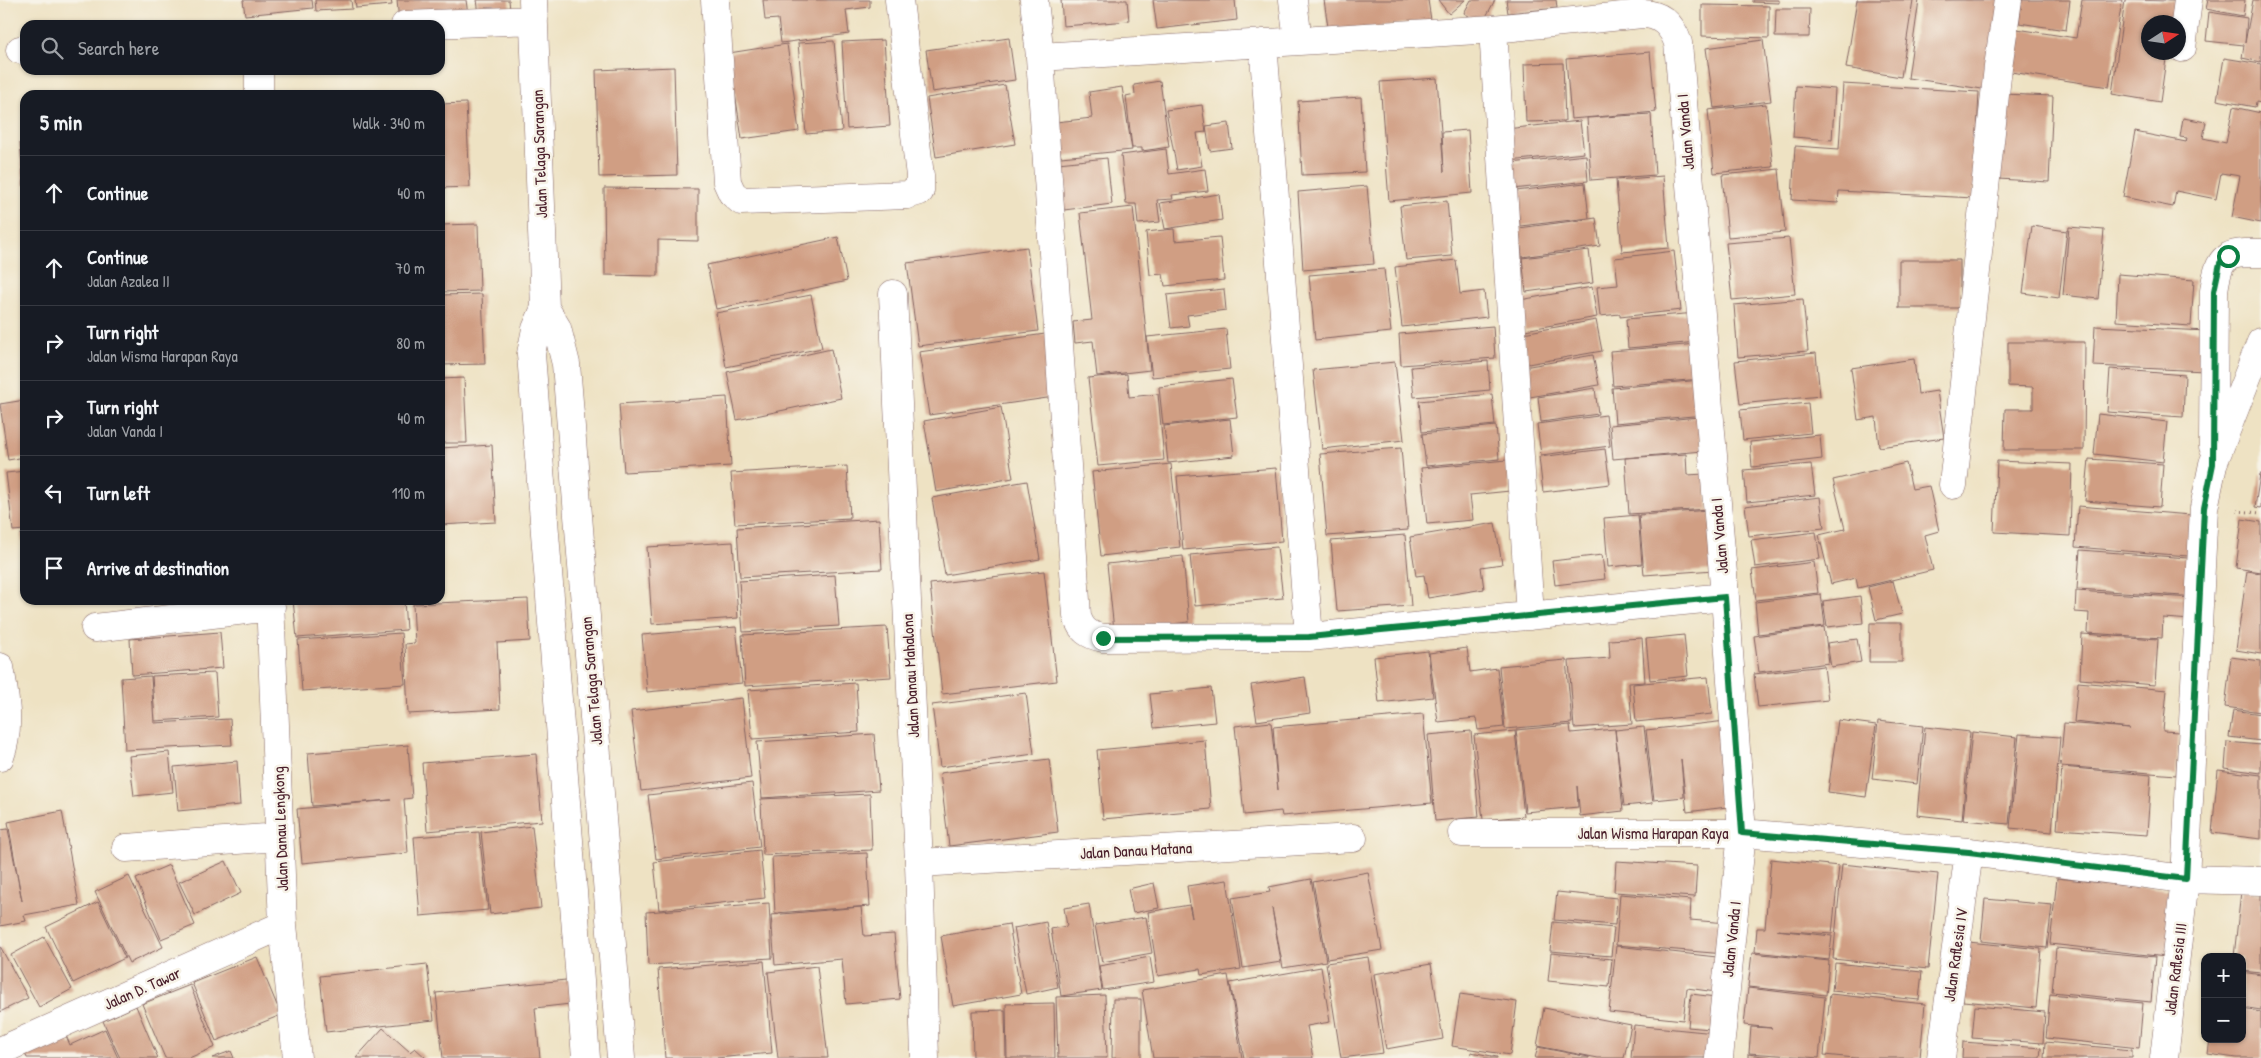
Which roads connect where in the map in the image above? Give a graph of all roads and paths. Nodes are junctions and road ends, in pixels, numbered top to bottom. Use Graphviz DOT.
graph roads {
  1 [pos="715,0"];
  2 [pos="899,0"];
  3 [pos="1034,0"];
  4 [pos="1293,0"];
  5 [pos="2008,0"];
  6 [pos="2188,0"];
  7 [pos="534,10"];
  8 [pos="2186,16"];
  9 [pos="445,20"];
  10 [pos="1493,29"];
  11 [pos="1298,41"];
  12 [pos="1263,43"];
  13 [pos="1040,57"];
  14 [pos="259,75"];
  15 [pos="259,90"];
  16 [pos="2261,253"];
  17 [pos="893,294"];
  18 [pos="545,308"];
  19 [pos="2261,342"];
  20 [pos="2213,464"];
  21 [pos="1953,485"];
  22 [pos="1725,597"];
  23 [pos="264,605"];
  24 [pos="271,605"];
  25 [pos="1530,616"];
  26 [pos="95,628"];
  27 [pos="1309,637"];
  28 [pos="0,667"];
  29 [pos="0,757"];
  30 [pos="1462,832"];
  31 [pos="1742,833"];
  32 [pos="280,837"];
  33 [pos="1352,838"];
  34 [pos="126,848"];
  35 [pos="1969,852"];
  36 [pos="918,862"];
  37 [pos="2186,879"];
  38 [pos="2261,881"];
  39 [pos="283,925"];
  40 [pos="0,1051"];
  41 [pos="298,1058"];
  42 [pos="586,1058"];
  43 [pos="621,1058"];
  44 [pos="925,1058"];
  45 [pos="1719,1058"];
  46 [pos="1941,1058"];
  47 [pos="2164,1058"];
  1 -- 2 [label="street"];
  3 -- 13 [label="street"];
  4 -- 11 [label="street"];
  5 -- 21 [label="street"];
  6 -- 8 [label="street"];
  7 -- 9 [label="street"];
  7 -- 18 [label="street, Jalan Telaga Sarangan"];
  10 -- 11 [label="street"];
  10 -- 22 [label="street, Jalan Vanda I"];
  10 -- 25 [label="street"];
  11 -- 12 [label="street"];
  12 -- 13 [label="street"];
  12 -- 27 [label="street"];
  13 -- 27 [label="street"];
  14 -- 15 [label="street"];
  16 -- 20 [label="street"];
  17 -- 36 [label="street, Jalan Danau Mahalona"];
  18 -- 42 [label="street, Jalan Telaga Sarangan"];
  18 -- 43 [label="street, Jalan Telaga Sarangan"];
  19 -- 20 [label="street"];
  20 -- 37 [label="street, Jalan Raflesia III"];
  22 -- 25 [label="street"];
  22 -- 31 [label="street, Jalan Vanda I"];
  23 -- 26 [label="street"];
  24 -- 32 [label="street, Jalan Danau Lengkong"];
  25 -- 27 [label="street"];
  28 -- 29 [label="street"];
  30 -- 31 [label="street, Jalan Wisma Harapan Raya"];
  31 -- 35 [label="street, Jalan Wisma Harapan Raya"];
  31 -- 45 [label="street, Jalan Vanda I"];
  32 -- 34 [label="street"];
  32 -- 39 [label="street, Jalan Danau Lengkong"];
  33 -- 36 [label="street, Jalan Danau Matana"];
  35 -- 37 [label="street, Jalan Wisma Harapan Raya"];
  35 -- 46 [label="street, Jalan Raflesia IV"];
  36 -- 44 [label="street, Jalan Danau Mahalona"];
  37 -- 38 [label="street, Jalan Wisma Harapan Raya"];
  37 -- 47 [label="street, Jalan Raflesia III"];
  39 -- 40 [label="street, Jalan D. Tawar"];
  39 -- 41 [label="street, Jalan Danau Lengkong"];
}
